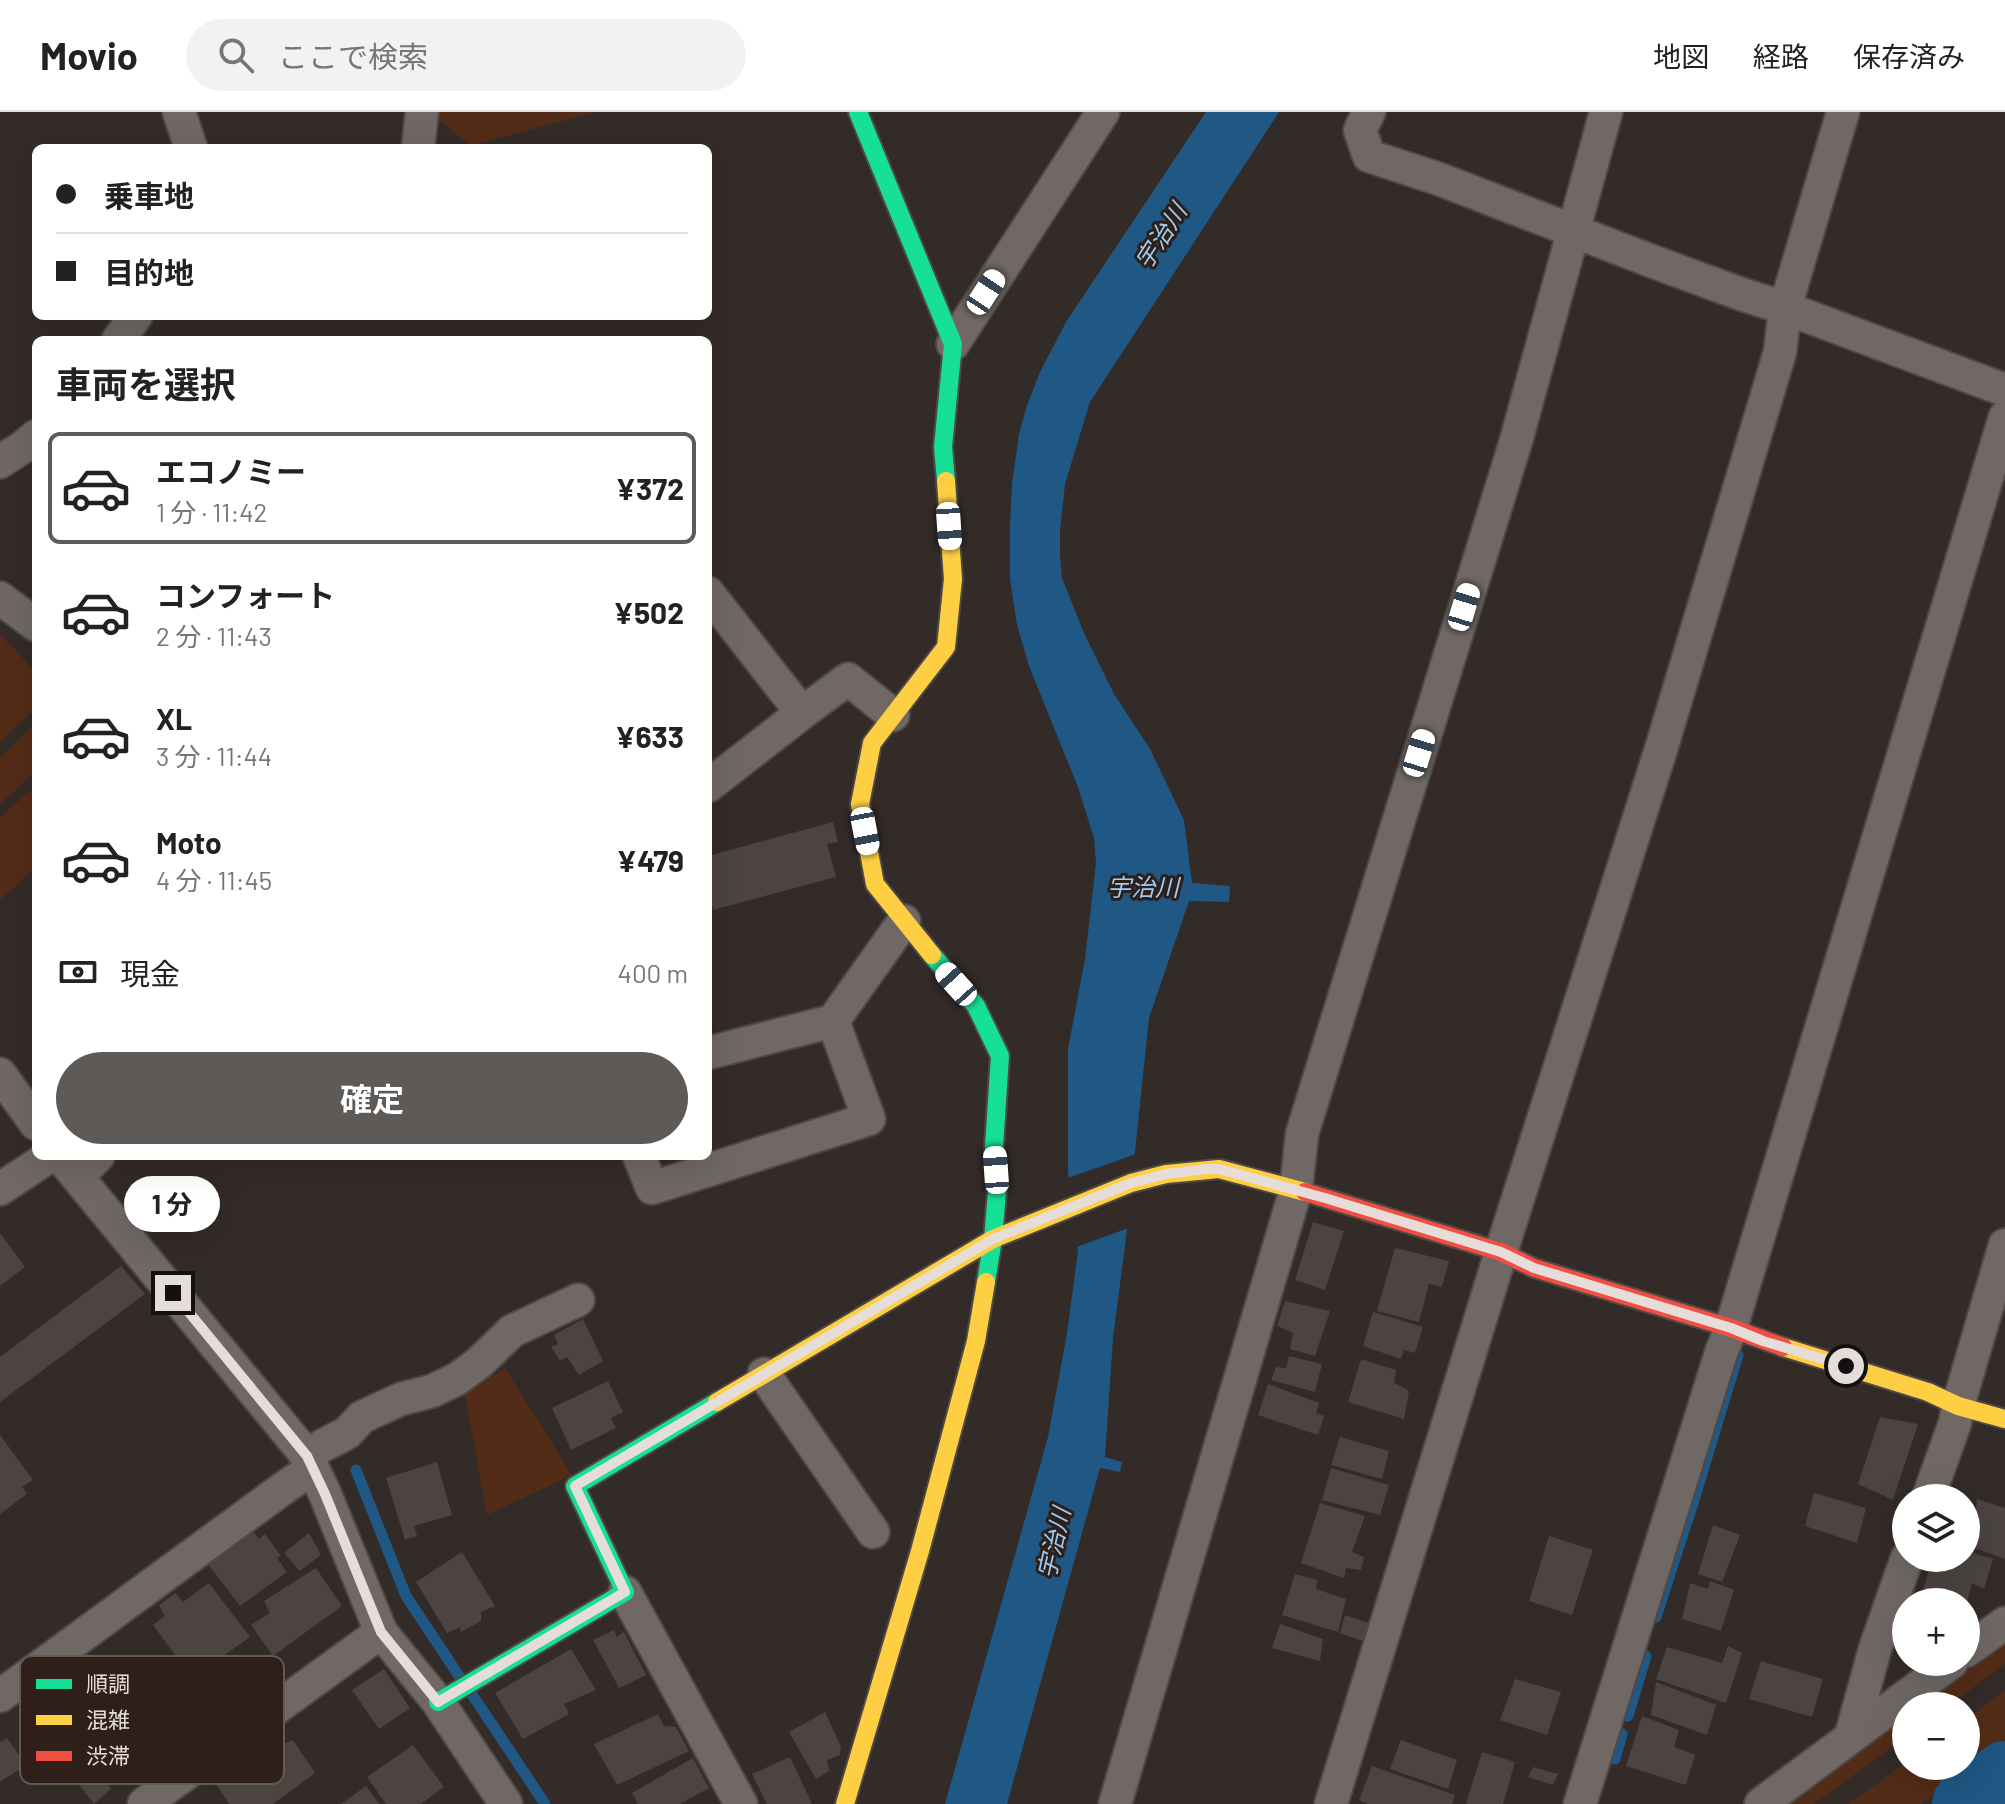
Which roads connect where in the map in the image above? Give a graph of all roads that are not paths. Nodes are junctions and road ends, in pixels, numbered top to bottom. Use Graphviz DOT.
graph roads {
  1 [pos="179,112"];
  2 [pos="422,112"];
  3 [pos="1103,112"];
  4 [pos="1369,112"];
  5 [pos="1606,112"];
  6 [pos="1843,112"];
  7 [pos="860,114"];
  8 [pos="190,144"];
  9 [pos="418,144"];
  10 [pos="1573,230"];
  11 [pos="1785,308"];
  12 [pos="953,344"];
  13 [pos="2005,390"];
  14 [pos="2005,417"];
  15 [pos="32,439"];
  16 [pos="0,462"];
  17 [pos="0,598"];
  18 [pos="712,598"];
  19 [pos="32,622"];
  20 [pos="802,713"];
  21 [pos="893,715"];
  22 [pos="712,783"];
  23 [pos="904,921"];
  24 [pos="833,1021"];
  25 [pos="712,1052"];
  26 [pos="0,1074"];
  27 [pos="32,1118"];
  28 [pos="44,1160"];
  29 [pos="641,1160"];
  30 [pos="78,1163"];
  31 [pos="0,1189"];
  32 [pos="1296,1189"];
  33 [pos="993,1239"];
  34 [pos="2005,1245"];
  35 [pos="1501,1252"];
  36 [pos="578,1300"];
  37 [pos="1731,1328"];
  38 [pos="764,1374"];
  39 [pos="1958,1406"];
  40 [pos="2005,1419"];
  41 [pos="310,1463"];
  42 [pos="1933,1484"];
  43 [pos="873,1532"];
  44 [pos="1902,1572"];
  45 [pos="625,1592"];
  46 [pos="2005,1623"];
  47 [pos="381,1632"];
  48 [pos="1980,1641"];
  49 [pos="55,1656"];
  50 [pos="1933,1676"];
  51 [pos="20,1681"];
  52 [pos="451,1695"];
  53 [pos="0,1696"];
  54 [pos="284,1702"];
  55 [pos="1851,1736"];
  56 [pos="172,1784"];
  57 [pos="144,1804"];
  58 [pos="506,1804"];
  59 [pos="741,1804"];
  60 [pos="845,1804"];
  61 [pos="1115,1804"];
  62 [pos="1331,1804"];
  63 [pos="1580,1804"];
  64 [pos="1761,1804"];
  1 -- 8 [label="street"];
  2 -- 9 [label="street"];
  3 -- 12 [label="street"];
  4 -- 10 [label="street"];
  5 -- 10 [label="street"];
  6 -- 11 [label="street"];
  7 -- 12 [label="street"];
  10 -- 11 [label="street"];
  10 -- 32 [label="street"];
  11 -- 13 [label="street"];
  11 -- 35 [label="street"];
  12 -- 21 [label="street"];
  14 -- 37 [label="street"];
  15 -- 16 [label="street"];
  17 -- 19 [label="street"];
  18 -- 20 [label="street"];
  20 -- 21 [label="street"];
  20 -- 22 [label="street"];
  21 -- 23 [label="street"];
  23 -- 24 [label="street"];
  23 -- 33 [label="street"];
  24 -- 25 [label="street"];
  24 -- 29 [label="street"];
  26 -- 27 [label="street"];
  28 -- 31 [label="street"];
  30 -- 41 [label="street"];
  32 -- 33 [label="street"];
  32 -- 35 [label="street"];
  32 -- 61 [label="street"];
  33 -- 38 [label="street"];
  33 -- 60 [label="street"];
  34 -- 39 [label="street"];
  35 -- 37 [label="street"];
  35 -- 62 [label="street"];
  36 -- 41 [label="street"];
  37 -- 39 [label="street"];
  37 -- 63 [label="street"];
  38 -- 43 [label="street"];
  38 -- 45 [label="street"];
  39 -- 40 [label="street"];
  39 -- 42 [label="street"];
  41 -- 47 [label="street"];
  41 -- 49 [label="street"];
  44 -- 55 [label="street"];
  45 -- 52 [label="street"];
  45 -- 59 [label="street"];
  46 -- 48 [label="street"];
  47 -- 52 [label="street"];
  47 -- 54 [label="street"];
  50 -- 55 [label="street"];
  51 -- 53 [label="street"];
  52 -- 58 [label="street"];
  55 -- 64 [label="street"];
  56 -- 57 [label="street"];
}
